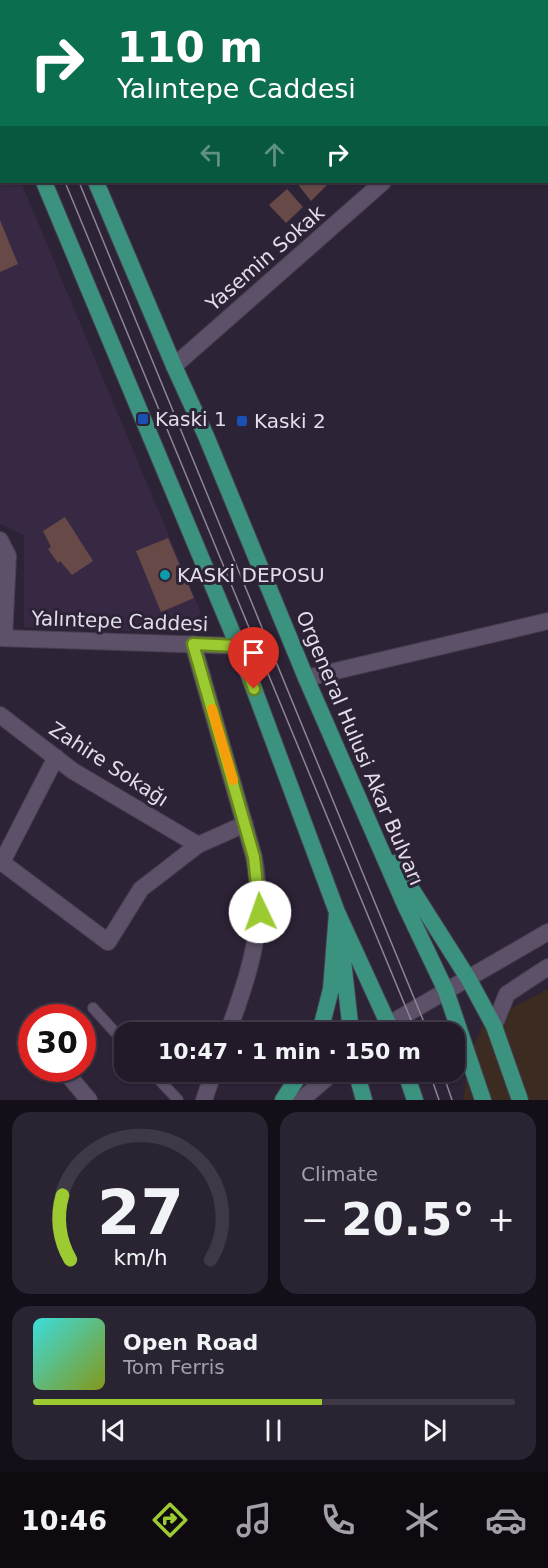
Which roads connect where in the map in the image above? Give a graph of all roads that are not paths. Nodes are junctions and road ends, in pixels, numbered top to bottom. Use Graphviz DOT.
graph roads {
  1 [pos="44,183"];
  2 [pos="96,183"];
  3 [pos="382,183"];
  4 [pos="174,366"];
  5 [pos="0,540"];
  6 [pos="548,621"];
  7 [pos="2,638"];
  8 [pos="193,644"];
  9 [pos="238,646"];
  10 [pos="306,678"];
  11 [pos="0,715"];
  12 [pos="56,757"];
  13 [pos="368,819"];
  14 [pos="245,824"];
  15 [pos="198,845"];
  16 [pos="1,861"];
  17 [pos="337,912"];
  18 [pos="548,932"];
  19 [pos="548,967"];
  20 [pos="468,978"];
  21 [pos="446,991"];
  22 [pos="96,1011"];
  23 [pos="232,1022"];
  24 [pos="323,1022"];
  25 [pos="350,1022"];
  26 [pos="384,1022"];
  27 [pos="398,1022"];
  28 [pos="494,1026"];
  29 [pos="114,1031"];
  30 [pos="74,1082"];
  31 [pos="161,1082"];
  32 [pos="210,1082"];
  33 [pos="295,1082"];
  34 [pos="322,1082"];
  35 [pos="359,1082"];
  36 [pos="409,1082"];
  37 [pos="89,1100"];
  38 [pos="178,1100"];
  39 [pos="204,1100"];
  40 [pos="284,1100"];
  41 [pos="301,1100"];
  42 [pos="364,1100"];
  43 [pos="415,1100"];
  44 [pos="483,1100"];
  45 [pos="520,1100"];
  1 -- 9 [label="main road"];
  2 -- 4 [label="main road, Orgeneral Hulusi Akar Bulvarı"];
  3 -- 4 [label="street, Yasemin Sokak"];
  4 -- 10 [label="main road, Orgeneral Hulusi Akar Bulvarı"];
  5 -- 7 [label="street"];
  6 -- 10 [label="street"];
  7 -- 8 [label="street, Yalıntepe Caddesi"];
  8 -- 9 [label="street, Yalıntepe Caddesi"];
  8 -- 14 [label="street"];
  9 -- 17 [label="main road"];
  10 -- 13 [label="main road, Orgeneral Hulusi Akar Bulvarı"];
  11 -- 12 [label="street, Zahire Sokağı"];
  12 -- 15 [label="street, Zahire Sokağı"];
  12 -- 16 [label="street"];
  13 -- 20 [label="main road"];
  13 -- 21 [label="main road, Orgeneral Hulusi Akar Bulvarı"];
  14 -- 15 [label="street"];
  14 -- 23 [label="street"];
  15 -- 16 [label="street"];
  17 -- 24 [label="main road"];
  17 -- 25 [label="main road"];
  17 -- 26 [label="main road"];
  18 -- 20 [label="street"];
  19 -- 28 [label="street"];
  20 -- 21 [label="street"];
  20 -- 28 [label="main road"];
  21 -- 27 [label="street"];
  21 -- 44 [label="main road, Orgeneral Hulusi Akar Bulvarı"];
  22 -- 29 [label="lane"];
  28 -- 45 [label="main road"];
  30 -- 37 [label="street"];
  31 -- 38 [label="lane"];
  32 -- 39 [label="street"];
  33 -- 40 [label="main road"];
  34 -- 41 [label="street"];
  35 -- 42 [label="main road"];
  36 -- 43 [label="main road"];
}
